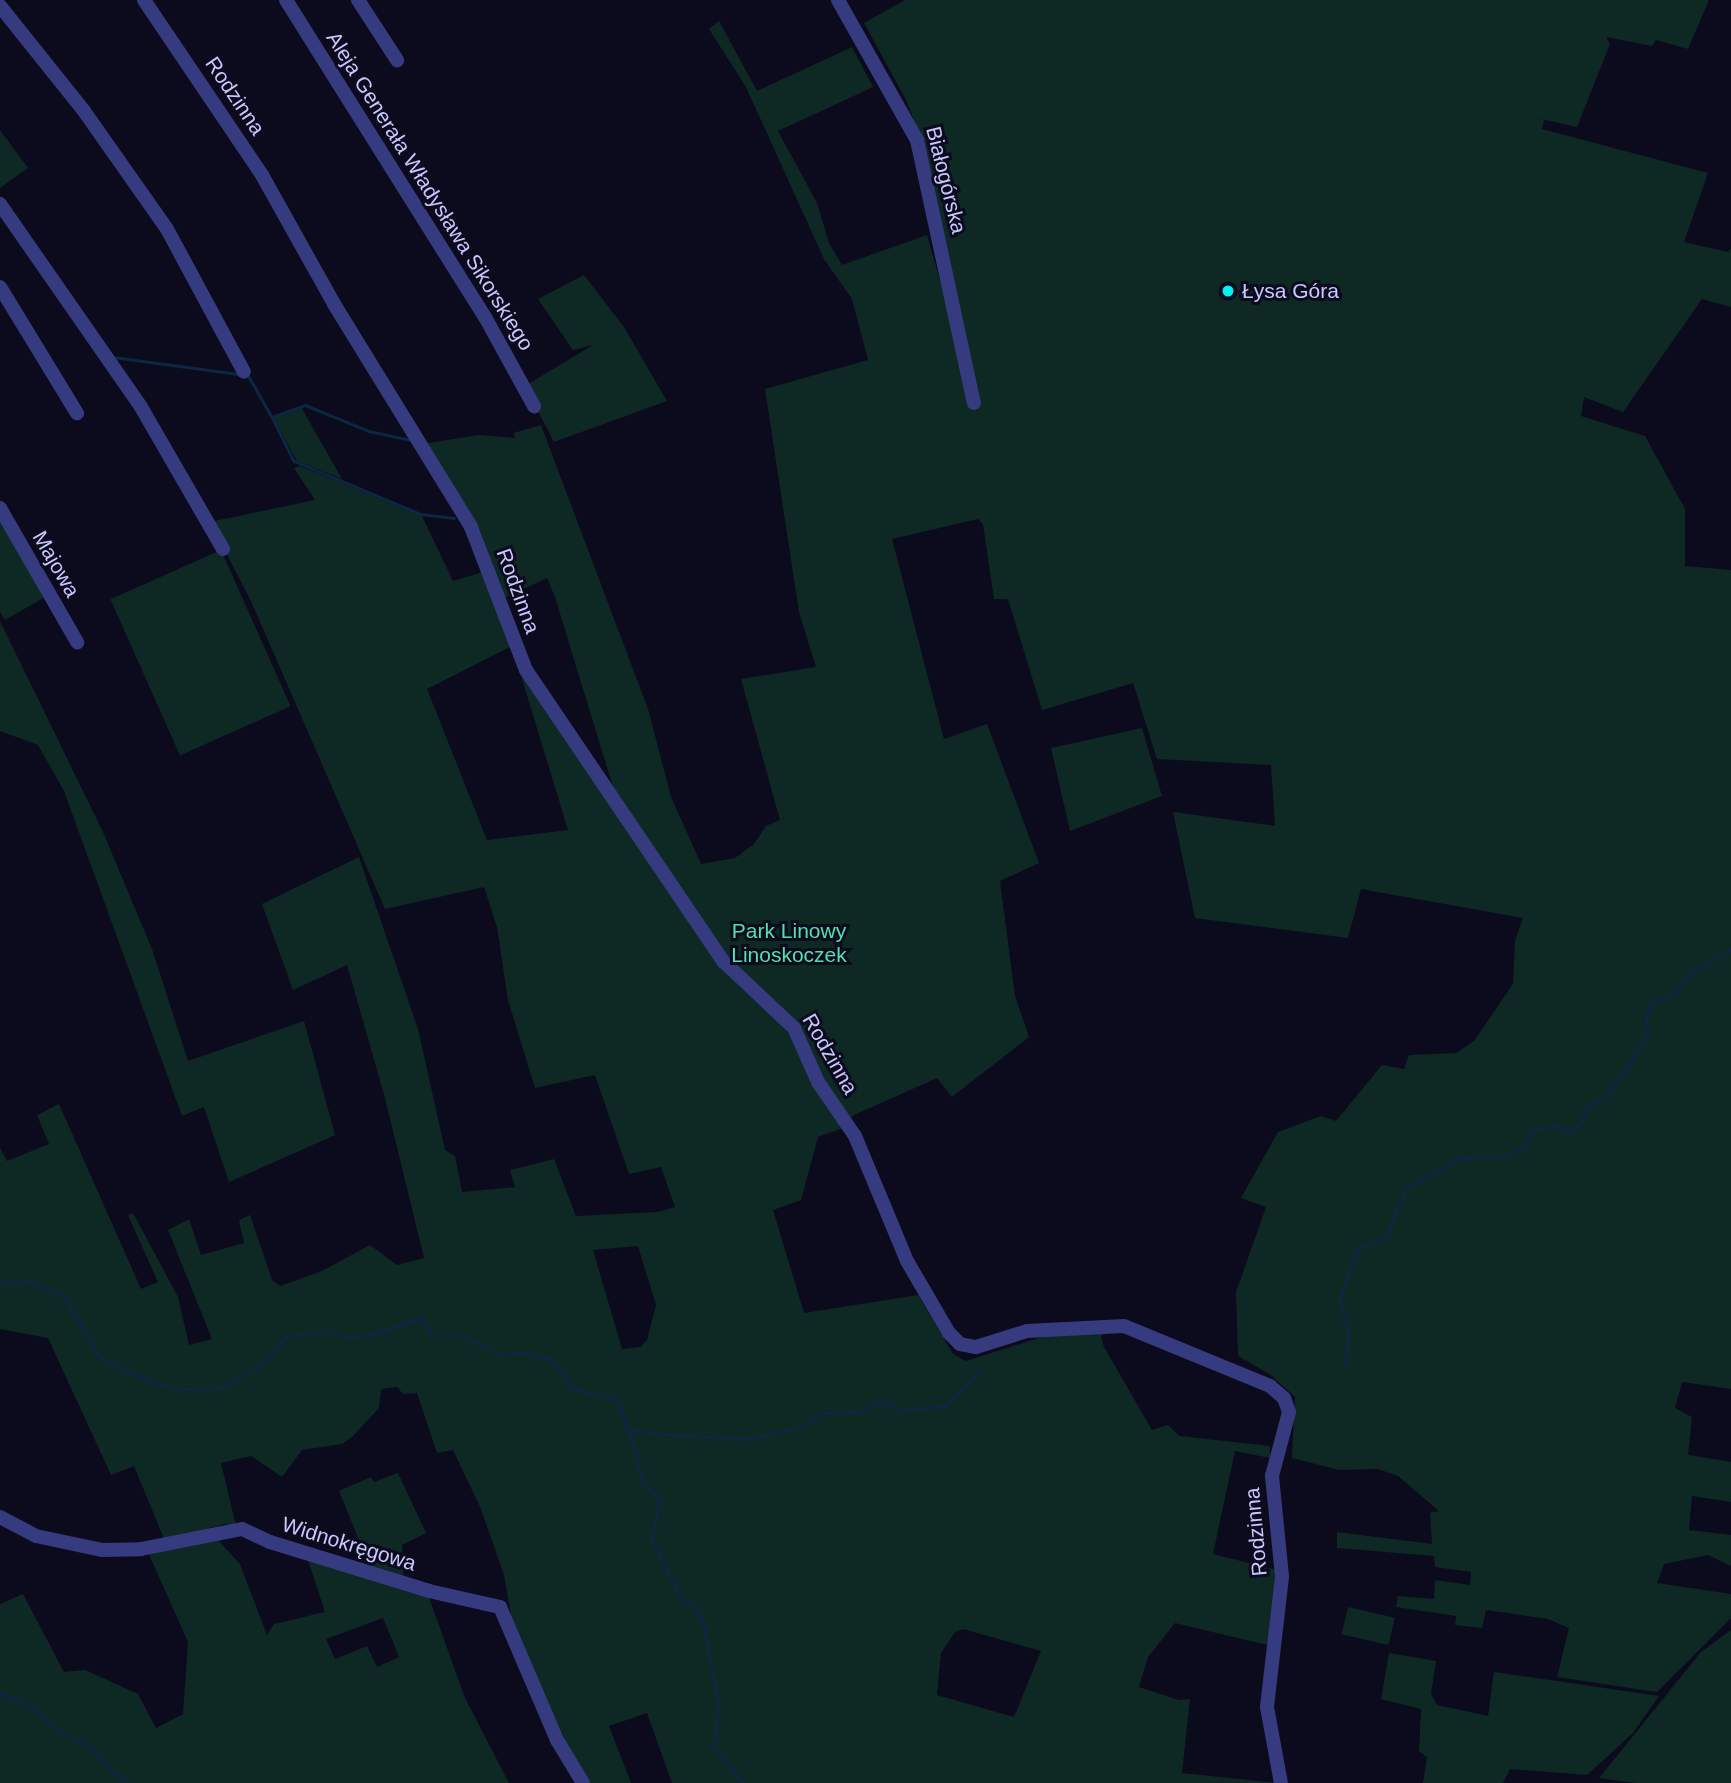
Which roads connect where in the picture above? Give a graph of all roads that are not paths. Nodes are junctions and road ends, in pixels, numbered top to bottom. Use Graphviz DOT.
graph roads {
  1 [pos="144,0"];
  2 [pos="286,0"];
  3 [pos="358,0"];
  4 [pos="838,0"];
  5 [pos="0,6"];
  6 [pos="397,60"];
  7 [pos="0,204"];
  8 [pos="0,287"];
  9 [pos="244,372"];
  10 [pos="974,403"];
  11 [pos="534,407"];
  12 [pos="77,413"];
  13 [pos="0,508"];
  14 [pos="223,549"];
  15 [pos="77,642"];
  16 [pos="0,1517"];
  17 [pos="583,1783"];
  18 [pos="1281,1783"];
  1 -- 18 [label="street, Rodzinna"];
  2 -- 11 [label="street, Aleja Generała Władysława Sikorskiego"];
  3 -- 6 [label="street"];
  4 -- 10 [label="street, Białogórska"];
  5 -- 9 [label="street"];
  7 -- 14 [label="street"];
  8 -- 12 [label="street"];
  13 -- 15 [label="street, Majowa"];
  16 -- 17 [label="street, Widnokręgowa"];
}
